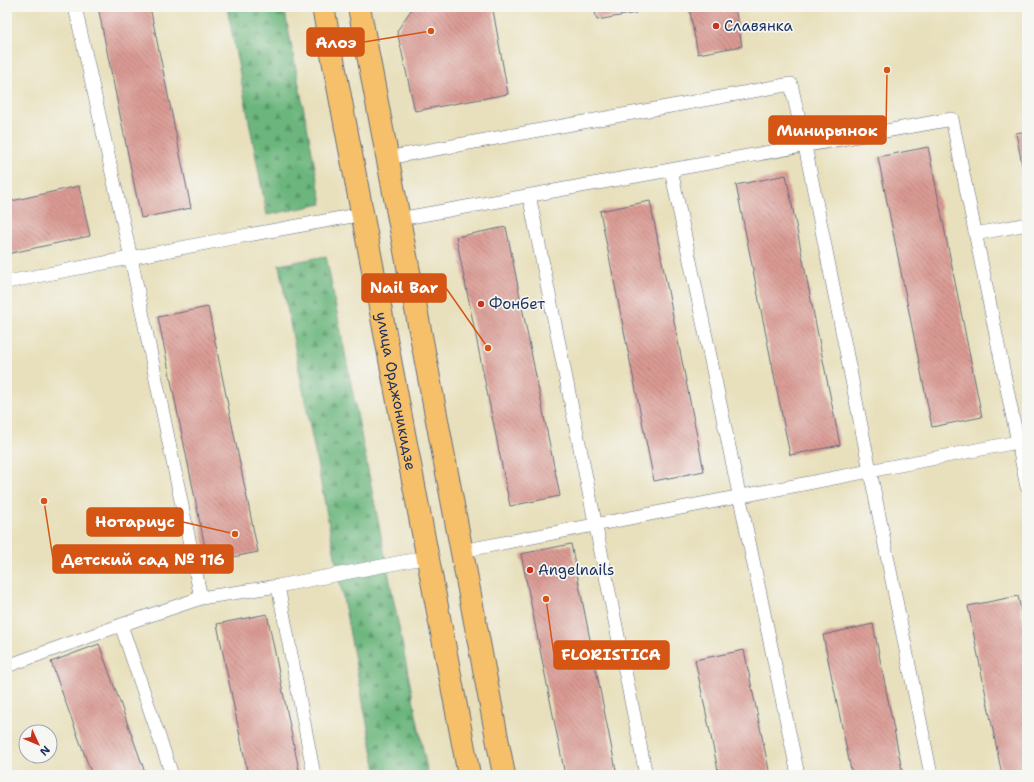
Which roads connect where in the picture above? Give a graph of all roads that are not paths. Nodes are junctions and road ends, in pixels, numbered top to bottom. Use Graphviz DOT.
graph roads {
  1 [pos="75,7"];
  2 [pos="323,7"];
  3 [pos="359,7"];
  4 [pos="805,146"];
  5 [pos="387,158"];
  6 [pos="671,170"];
  7 [pos="529,195"];
  8 [pos="362,214"];
  9 [pos="399,219"];
  10 [pos="1027,224"];
  11 [pos="975,234"];
  12 [pos="131,258"];
  13 [pos="7,282"];
  14 [pos="1017,442"];
  15 [pos="870,471"];
  16 [pos="1027,487"];
  17 [pos="740,496"];
  18 [pos="596,525"];
  19 [pos="462,551"];
  20 [pos="428,557"];
  21 [pos="278,586"];
  22 [pos="201,598"];
  23 [pos="121,625"];
  24 [pos="7,666"];
  25 [pos="172,775"];
  26 [pos="314,775"];
  27 [pos="469,775"];
  28 [pos="504,775"];
  29 [pos="646,775"];
  30 [pos="798,775"];
  31 [pos="931,775"];
  1 -- 12 [label="lane"];
  2 -- 8 [label="main road, улица Орджоникидзе"];
  3 -- 5 [label="main road"];
  4 -- 5 [label="lane"];
  4 -- 6 [label="lane"];
  4 -- 11 [label="lane"];
  4 -- 15 [label="lane"];
  5 -- 9 [label="main road"];
  6 -- 7 [label="lane"];
  6 -- 17 [label="lane"];
  7 -- 9 [label="lane"];
  7 -- 18 [label="lane"];
  8 -- 12 [label="lane"];
  8 -- 20 [label="main road, улица Орджоникидзе"];
  9 -- 19 [label="main road"];
  10 -- 11 [label="lane"];
  11 -- 14 [label="lane"];
  12 -- 13 [label="lane"];
  12 -- 22 [label="lane"];
  14 -- 15 [label="lane"];
  14 -- 16 [label="lane"];
  15 -- 17 [label="lane"];
  15 -- 31 [label="lane"];
  17 -- 18 [label="lane"];
  17 -- 30 [label="lane"];
  18 -- 19 [label="lane"];
  18 -- 29 [label="lane"];
  19 -- 28 [label="main road"];
  20 -- 21 [label="lane"];
  20 -- 27 [label="main road, улица Орджоникидзе"];
  21 -- 22 [label="lane"];
  21 -- 26 [label="lane"];
  22 -- 23 [label="lane"];
  23 -- 24 [label="lane"];
  23 -- 25 [label="lane"];
}
